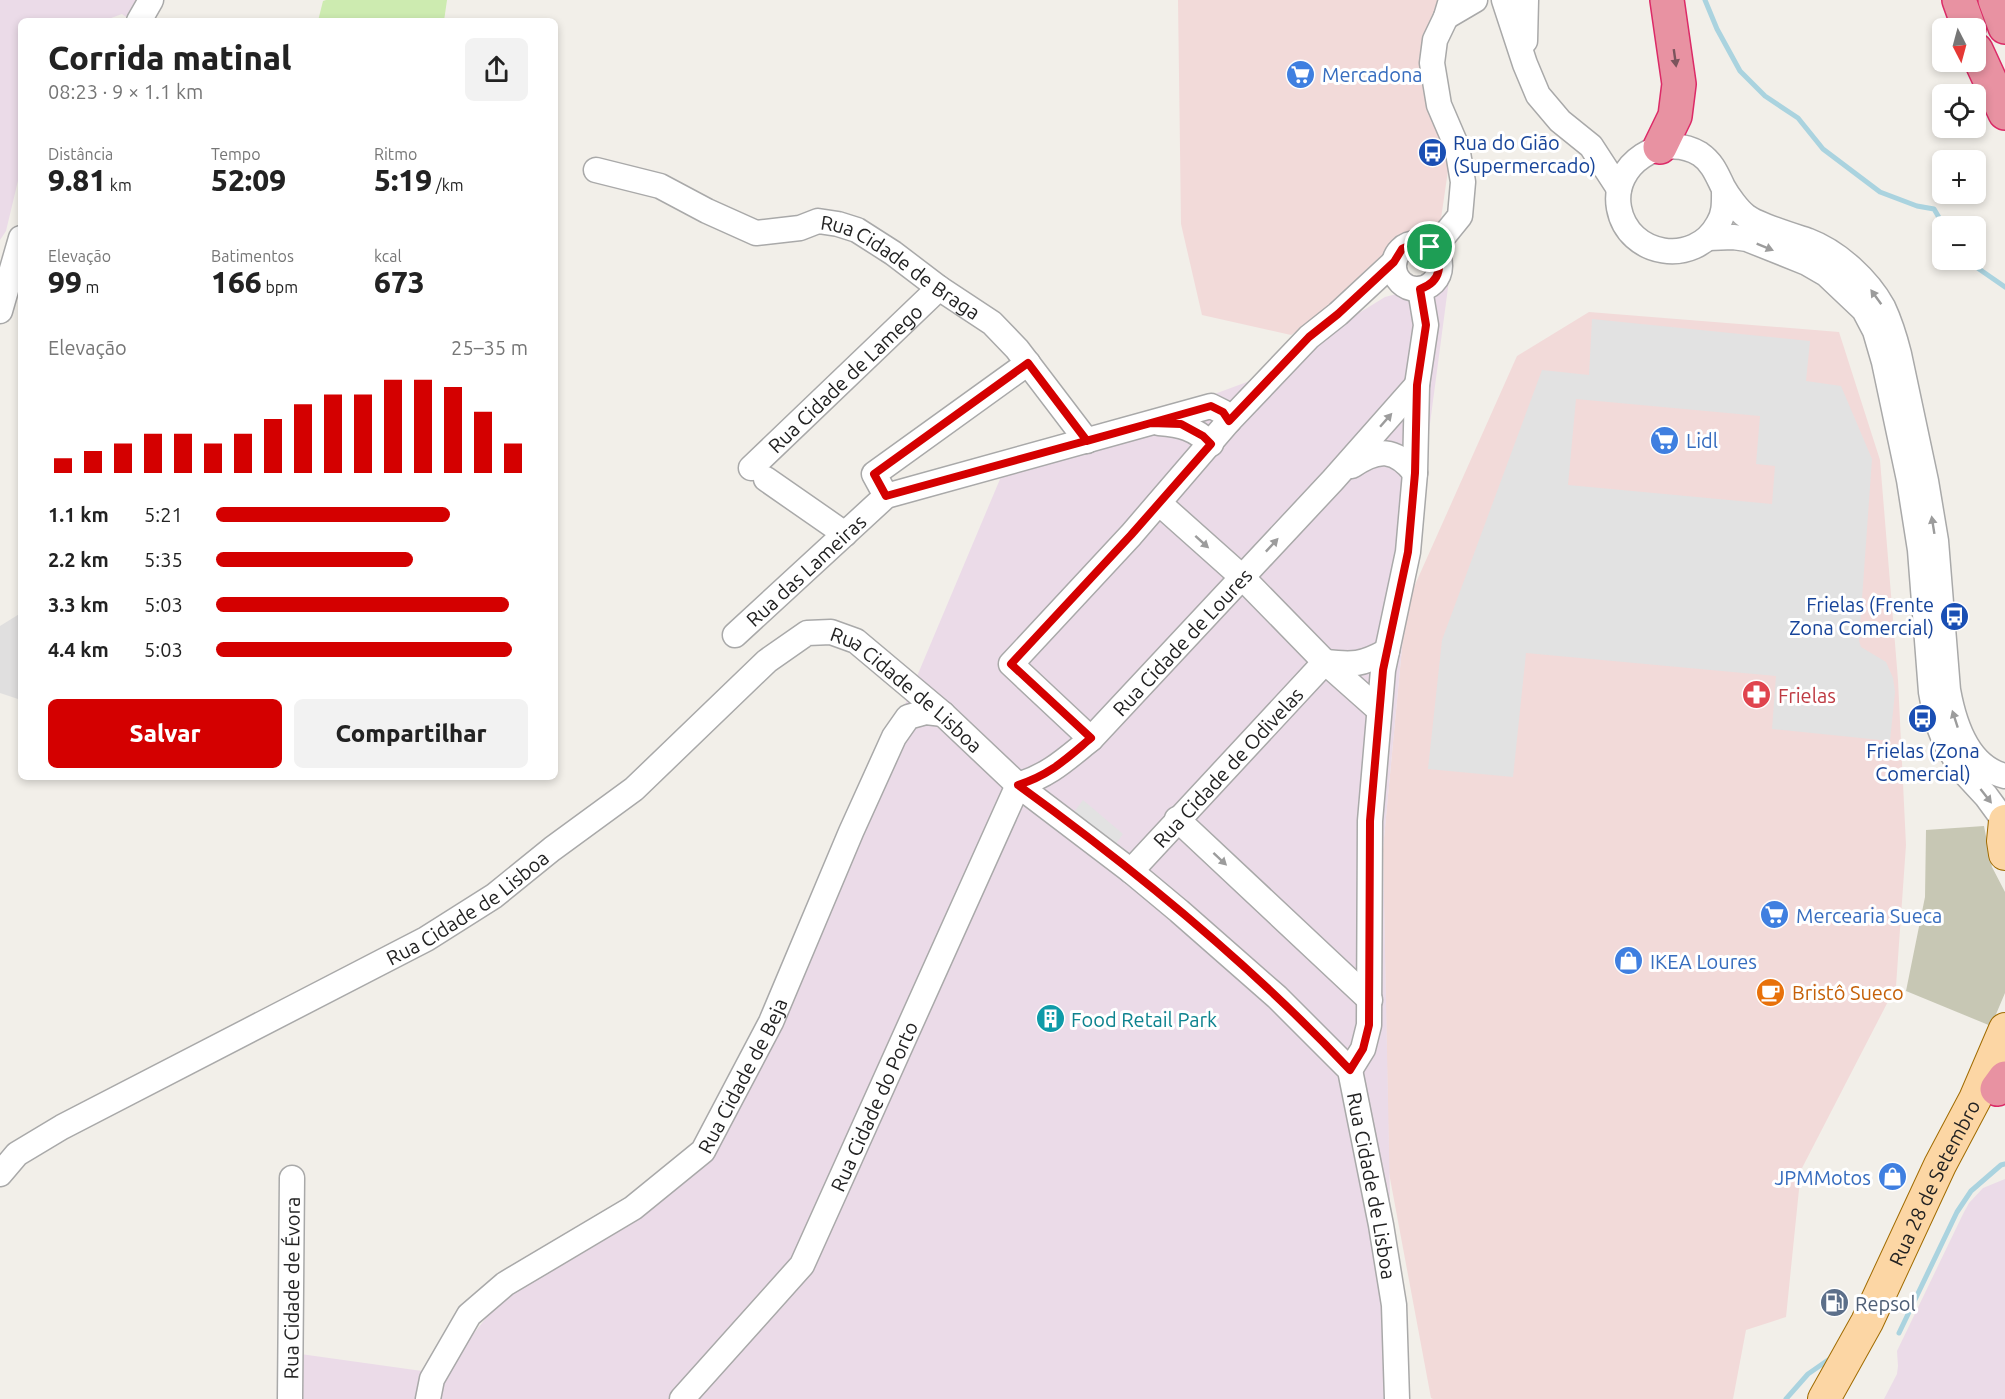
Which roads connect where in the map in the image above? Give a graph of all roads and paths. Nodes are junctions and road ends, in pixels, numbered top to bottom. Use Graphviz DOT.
graph roads {
  1 [pos="151,0"];
  2 [pos="1475,0"];
  3 [pos="1504,0"];
  4 [pos="1526,0"];
  5 [pos="1667,0"];
  6 [pos="1959,0"];
  7 [pos="1995,0"];
  8 [pos="1449,9"];
  9 [pos="142,18"];
  10 [pos="1965,18"];
  11 [pos="2005,27"];
  12 [pos="1525,64"];
  13 [pos="1986,72"];
  14 [pos="2005,113"];
  15 [pos="1591,146"];
  16 [pos="1649,153"];
  17 [pos="596,170"];
  18 [pos="1619,189"];
  19 [pos="1724,189"];
  20 [pos="1708,238"];
  21 [pos="1430,247"];
  22 [pos="18,248"];
  23 [pos="1394,262"];
  24 [pos="939,288"];
  25 [pos="1413,288"];
  26 [pos="1366,290"];
  27 [pos="0,311"];
  28 [pos="1028,363"];
  29 [pos="1417,385"];
  30 [pos="1229,421"];
  31 [pos="1151,423"];
  32 [pos="1087,441"];
  33 [pos="1211,444"];
  34 [pos="1415,473"];
  35 [pos="1333,480"];
  36 [pos="886,496"];
  37 [pos="1159,503"];
  38 [pos="845,534"];
  39 [pos="1242,577"];
  40 [pos="735,635"];
  41 [pos="1387,651"];
  42 [pos="1325,662"];
  43 [pos="1378,709"];
  44 [pos="943,714"];
  45 [pos="1091,738"];
  46 [pos="2005,776"];
  47 [pos="1018,785"];
  48 [pos="1178,819"];
  49 [pos="2005,822"];
  50 [pos="2005,854"];
  51 [pos="1131,871"];
  52 [pos="1370,1000"];
  53 [pos="2005,1029"];
  54 [pos="1350,1070"];
  55 [pos="2002,1078"];
  56 [pos="0,1174"];
  57 [pos="292,1178"];
  58 [pos="290,1399"];
  59 [pos="428,1399"];
  60 [pos="682,1399"];
  61 [pos="1397,1399"];
  62 [pos="1824,1399"];
  63 [pos="1849,1399"];
  1 -- 9 [label="street"];
  2 -- 8 [label="street"];
  3 -- 12 [label="street"];
  4 -- 12 [label="street"];
  5 -- 16 [label="highway, one-way"];
  6 -- 10 [label="highway"];
  7 -- 11 [label="highway"];
  8 -- 21 [label="street"];
  12 -- 15 [label="street"];
  13 -- 14 [label="highway"];
  15 -- 16 [label="street"];
  15 -- 18 [label="street"];
  16 -- 18 [label="street"];
  16 -- 19 [label="street"];
  17 -- 24 [label="street, Rua Cidade de Braga"];
  18 -- 20 [label="street"];
  19 -- 20 [label="street"];
  46 -- 19 [label="street, one-way"];
  20 -- 49 [label="street, one-way"];
  21 -- 23 [label="street"];
  21 -- 25 [label="street"];
  22 -- 27 [label="street"];
  23 -- 25 [label="street"];
  23 -- 26 [label="street"];
  24 -- 28 [label="street, Rua Cidade de Braga"];
  24 -- 38 [label="street, Rua Cidade de Lamego"];
  25 -- 26 [label="street"];
  25 -- 29 [label="street"];
  26 -- 30 [label="street"];
  28 -- 32 [label="street, Rua Cidade de Braga"];
  28 -- 36 [label="street"];
  29 -- 34 [label="street"];
  35 -- 29 [label="street, one-way"];
  30 -- 31 [label="street, Rua das Lameiras"];
  30 -- 33 [label="street"];
  31 -- 32 [label="street, Rua das Lameiras"];
  31 -- 33 [label="street, Rua das Lameiras"];
  32 -- 36 [label="street, Rua das Lameiras"];
  33 -- 37 [label="street"];
  34 -- 35 [label="street"];
  34 -- 41 [label="street"];
  39 -- 35 [label="street, Rua Cidade de Loures, one-way"];
  36 -- 38 [label="street, Rua das Lameiras"];
  37 -- 39 [label="street, one-way"];
  37 -- 45 [label="street"];
  38 -- 40 [label="street, Rua das Lameiras"];
  39 -- 42 [label="street"];
  39 -- 45 [label="street, Rua Cidade de Loures"];
  41 -- 42 [label="street"];
  41 -- 43 [label="street"];
  42 -- 43 [label="street"];
  42 -- 48 [label="street, Rua Cidade de Odivelas"];
  43 -- 52 [label="street"];
  44 -- 47 [label="street, Rua Cidade de Lisboa"];
  44 -- 56 [label="street, Rua Cidade de Lisboa"];
  44 -- 59 [label="street, Rua Cidade de Beja"];
  45 -- 47 [label="street, Rua Cidade de Loures"];
  47 -- 51 [label="street, Rua Cidade de Lisboa"];
  47 -- 60 [label="street, Rua Cidade do Porto"];
  48 -- 51 [label="street, Rua Cidade de Odivelas"];
  48 -- 52 [label="street, one-way"];
  49 -- 50 [label="main road"];
  51 -- 54 [label="street, Rua Cidade de Lisboa"];
  52 -- 54 [label="street"];
  53 -- 62 [label="main road, Rua 28 de Setembro"];
  54 -- 61 [label="street, Rua Cidade de Lisboa"];
  55 -- 63 [label="main road, Rua 28 de Setembro"];
  57 -- 58 [label="street, Rua Cidade de Évora"];
}
